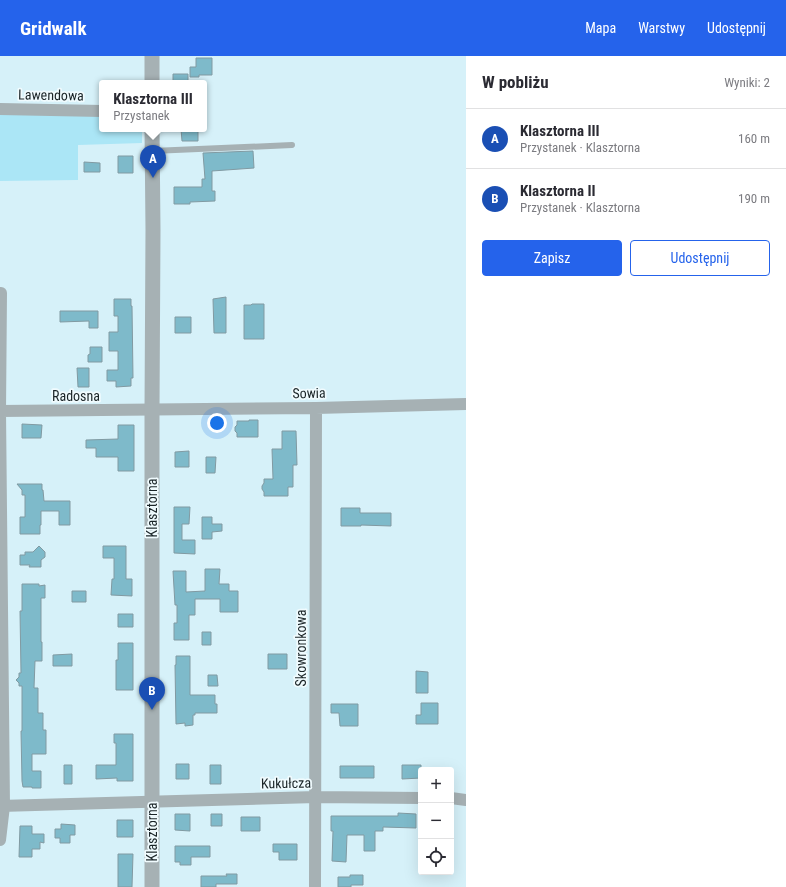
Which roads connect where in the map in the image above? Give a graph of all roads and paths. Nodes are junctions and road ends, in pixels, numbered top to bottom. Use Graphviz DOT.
graph roads {
  1 [pos="152,56"];
  2 [pos="152,80"];
  3 [pos="0,110"];
  4 [pos="99,111"];
  5 [pos="152,132"];
  6 [pos="292,145"];
  7 [pos="152,151"];
  8 [pos="1,293"];
  9 [pos="466,404"];
  10 [pos="316,408"];
  11 [pos="152,410"];
  12 [pos="0,411"];
  13 [pos="316,797"];
  14 [pos="418,798"];
  15 [pos="454,798"];
  16 [pos="466,800"];
  17 [pos="152,801"];
  18 [pos="2,806"];
  19 [pos="0,840"];
  20 [pos="152,887"];
  21 [pos="316,887"];
  1 -- 2 [label="street"];
  3 -- 4 [label="street, Lawendowa"];
  5 -- 7 [label="street, Klasztorna"];
  6 -- 7 [label="lane"];
  7 -- 11 [label="street, Klasztorna"];
  8 -- 12 [label="street"];
  9 -- 10 [label="street, Sowia"];
  10 -- 11 [label="street, Sowia"];
  10 -- 13 [label="street, Skowronkowa"];
  11 -- 12 [label="street, Radosna"];
  11 -- 17 [label="street, Klasztorna"];
  12 -- 18 [label="street"];
  13 -- 14 [label="street, Kukułcza"];
  13 -- 17 [label="street, Kukułcza"];
  13 -- 21 [label="street, Skowronkowa"];
  15 -- 16 [label="street"];
  17 -- 18 [label="street, Kukułcza"];
  17 -- 20 [label="street, Klasztorna"];
  18 -- 19 [label="street"];
}
